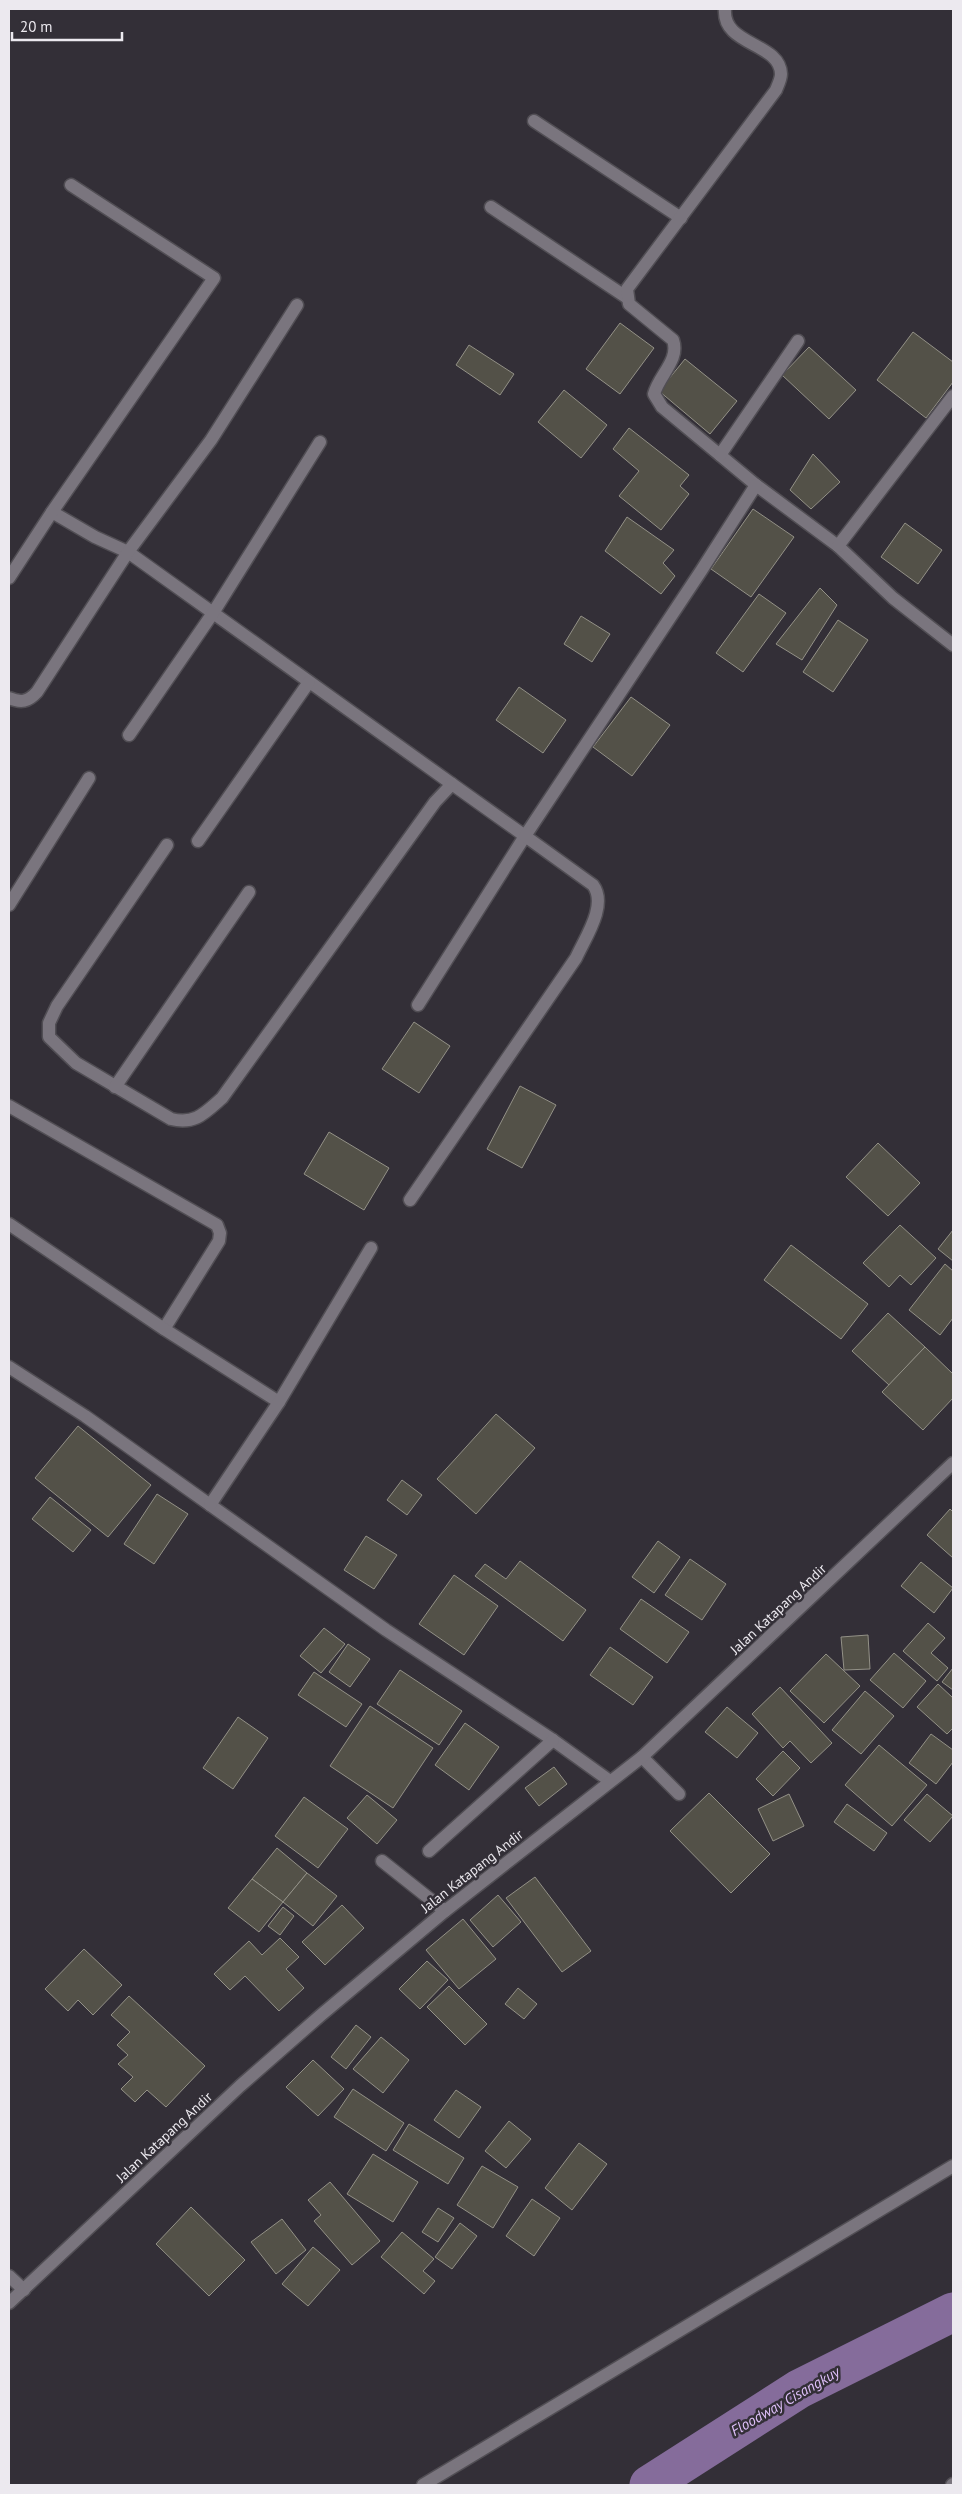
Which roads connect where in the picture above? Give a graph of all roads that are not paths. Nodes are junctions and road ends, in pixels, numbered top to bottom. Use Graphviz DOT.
graph roads {
  1 [pos="725,9"];
  2 [pos="534,121"];
  3 [pos="71,185"];
  4 [pos="491,207"];
  5 [pos="680,218"];
  6 [pos="626,297"];
  7 [pos="298,304"];
  8 [pos="798,341"];
  9 [pos="953,396"];
  10 [pos="320,442"];
  11 [pos="720,455"];
  12 [pos="756,484"];
  13 [pos="52,512"];
  14 [pos="838,546"];
  15 [pos="128,552"];
  16 [pos="9,578"];
  17 [pos="213,613"];
  18 [pos="953,645"];
  19 [pos="309,682"];
  20 [pos="9,698"];
  21 [pos="129,735"];
  22 [pos="89,778"];
  23 [pos="452,784"];
  24 [pos="525,836"];
  25 [pos="198,842"];
  26 [pos="167,845"];
  27 [pos="249,892"];
  28 [pos="9,905"];
  29 [pos="418,1005"];
  30 [pos="115,1087"];
  31 [pos="9,1106"];
  32 [pos="410,1200"];
  33 [pos="9,1224"];
  34 [pos="371,1248"];
  35 [pos="164,1329"];
  36 [pos="9,1367"];
  37 [pos="279,1402"];
  38 [pos="953,1464"];
  39 [pos="210,1505"];
  40 [pos="553,1740"];
  41 [pos="642,1757"];
  42 [pos="610,1781"];
  43 [pos="679,1794"];
  44 [pos="429,1851"];
  45 [pos="382,1860"];
  46 [pos="445,1911"];
  47 [pos="953,2166"];
  48 [pos="9,2276"];
  49 [pos="24,2290"];
  50 [pos="9,2304"];
  51 [pos="423,2485"];
  1 -- 5 [label="street"];
  2 -- 5 [label="street"];
  3 -- 13 [label="street"];
  4 -- 6 [label="street"];
  5 -- 6 [label="street"];
  6 -- 11 [label="street"];
  7 -- 15 [label="street"];
  8 -- 11 [label="street"];
  9 -- 14 [label="street"];
  10 -- 17 [label="street"];
  11 -- 12 [label="street"];
  12 -- 14 [label="street"];
  12 -- 24 [label="street"];
  13 -- 15 [label="street"];
  13 -- 16 [label="street"];
  14 -- 18 [label="street"];
  15 -- 17 [label="street"];
  15 -- 20 [label="street"];
  17 -- 19 [label="street"];
  17 -- 21 [label="street"];
  19 -- 23 [label="street"];
  19 -- 25 [label="street"];
  22 -- 28 [label="street"];
  23 -- 24 [label="street"];
  23 -- 30 [label="street"];
  24 -- 29 [label="street"];
  24 -- 32 [label="street"];
  26 -- 30 [label="street"];
  27 -- 30 [label="street"];
  31 -- 35 [label="street"];
  33 -- 35 [label="street"];
  34 -- 37 [label="street"];
  35 -- 37 [label="street"];
  36 -- 39 [label="street"];
  37 -- 39 [label="street"];
  38 -- 41 [label="street, Jalan Katapang Andir"];
  39 -- 40 [label="street"];
  40 -- 42 [label="street"];
  40 -- 44 [label="street"];
  41 -- 42 [label="street, Jalan Katapang Andir"];
  41 -- 43 [label="street"];
  42 -- 46 [label="street, Jalan Katapang Andir"];
  45 -- 46 [label="street"];
  46 -- 49 [label="street, Jalan Katapang Andir"];
  47 -- 51 [label="street"];
  48 -- 49 [label="street"];
  49 -- 50 [label="street, Jalan Katapang Andir"];
}
